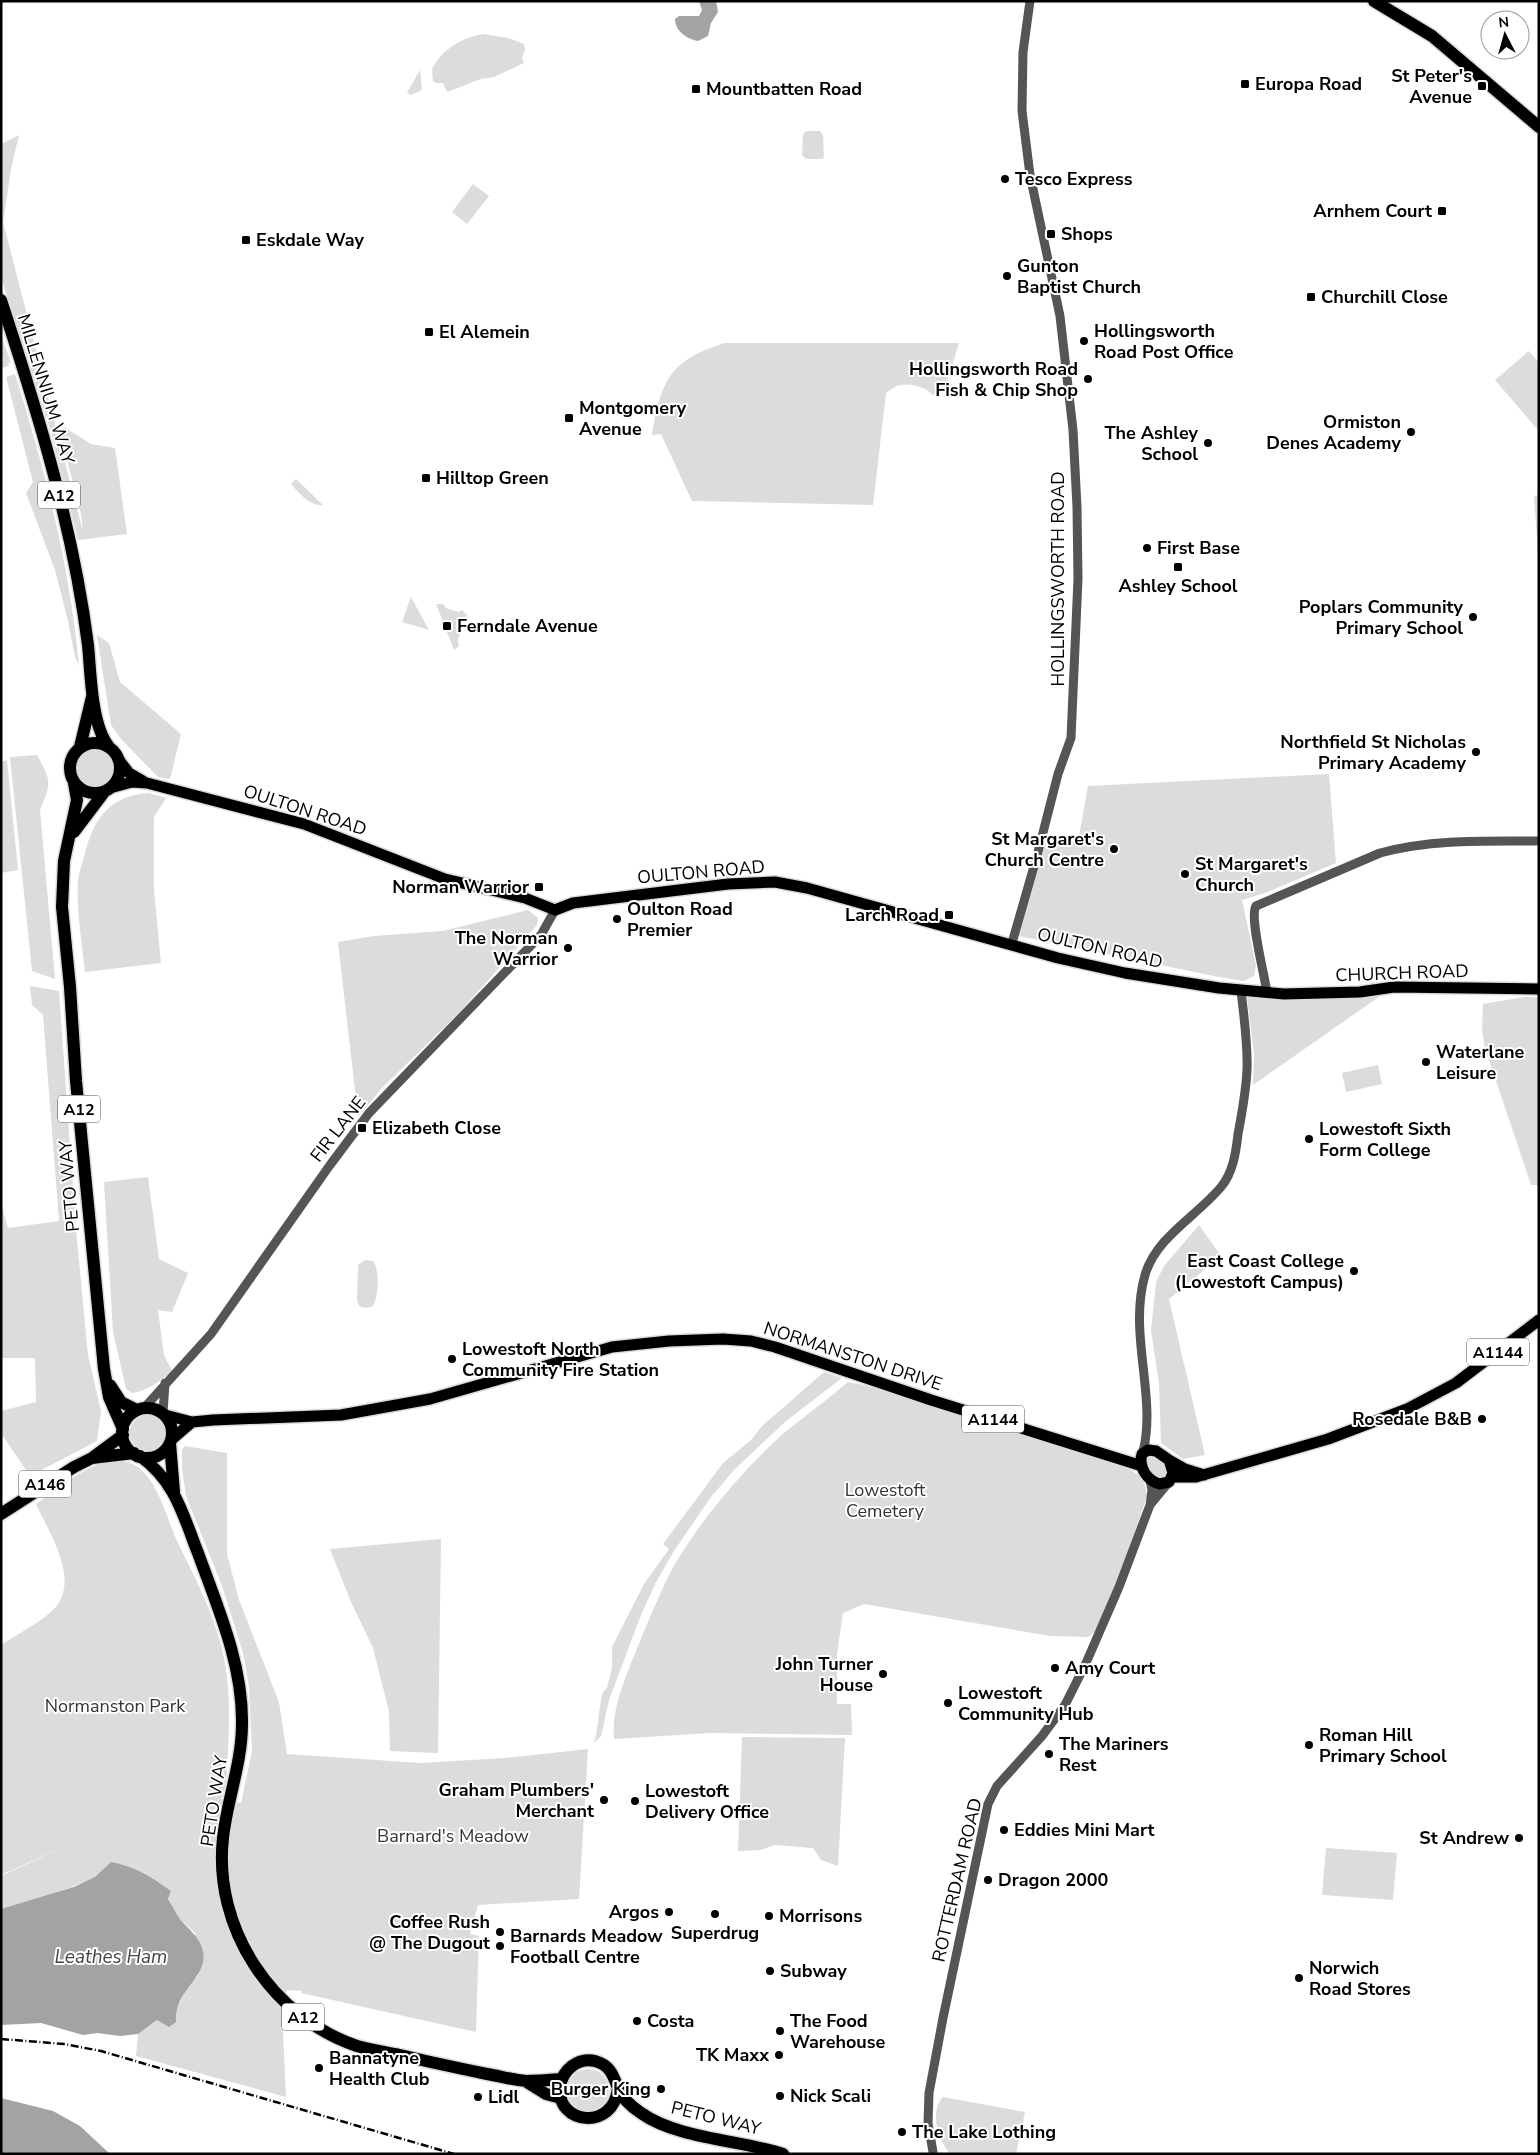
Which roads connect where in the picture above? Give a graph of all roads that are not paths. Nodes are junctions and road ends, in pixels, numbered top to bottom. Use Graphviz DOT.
graph roads {
  1 [pos="1030,1"];
  2 [pos="1374,1"];
  3 [pos="1539,127"];
  4 [pos="1,300"];
  5 [pos="92,694"];
  6 [pos="80,747"];
  7 [pos="109,747"];
  8 [pos="119,760"];
  9 [pos="74,783"];
  10 [pos="147,783"];
  11 [pos="108,790"];
  12 [pos="69,840"];
  13 [pos="1539,841"];
  14 [pos="555,910"];
  15 [pos="1012,943"];
  16 [pos="1539,988"];
  17 [pos="1241,991"];
  18 [pos="1267,993"];
  19 [pos="1539,1320"];
  20 [pos="105,1379"];
  21 [pos="165,1383"];
  22 [pos="140,1409"];
  23 [pos="164,1414"];
  24 [pos="192,1422"];
  25 [pos="123,1432"];
  26 [pos="1147,1434"];
  27 [pos="170,1442"];
  28 [pos="1156,1451"];
  29 [pos="1143,1453"];
  30 [pos="137,1455"];
  31 [pos="1115,1457"];
  32 [pos="92,1458"];
  33 [pos="1169,1460"];
  34 [pos="1142,1466"];
  35 [pos="1204,1474"];
  36 [pos="1150,1480"];
  37 [pos="1170,1480"];
  38 [pos="174,1492"];
  39 [pos="1150,1505"];
  40 [pos="1,1514"];
  41 [pos="562,2079"];
  42 [pos="525,2081"];
  43 [pos="618,2088"];
  44 [pos="561,2098"];
  45 [pos="610,2110"];
  46 [pos="642,2114"];
  47 [pos="933,2153"];
  48 [pos="783,2154"];
  1 -- 15 [label="street, HOLLINGSWORTH ROAD"];
  2 -- 3 [label="highway"];
  4 -- 5 [label="highway, MILLENNIUM WAY / A12"];
  5 -- 6 [label="highway, MILLENNIUM WAY / A12"];
  5 -- 7 [label="highway, MILLENNIUM WAY / A12"];
  6 -- 7 [label="highway"];
  6 -- 9 [label="highway"];
  7 -- 8 [label="highway"];
  8 -- 10 [label="main road, OULTON ROAD"];
  8 -- 11 [label="highway"];
  9 -- 11 [label="highway"];
  9 -- 12 [label="highway, PETO WAY / A12"];
  10 -- 11 [label="main road, OULTON ROAD"];
  10 -- 14 [label="main road, OULTON ROAD"];
  11 -- 12 [label="highway, PETO WAY / A12"];
  12 -- 20 [label="highway, PETO WAY / A12"];
  13 -- 18 [label="street"];
  14 -- 15 [label="main road, OULTON ROAD"];
  14 -- 21 [label="street, FIR LANE"];
  15 -- 17 [label="main road, OULTON ROAD"];
  16 -- 18 [label="main road, CHURCH ROAD"];
  17 -- 18 [label="main road, OULTON ROAD"];
  17 -- 26 [label="street"];
  19 -- 35 [label="main road, A1144"];
  20 -- 22 [label="highway, PETO WAY / A12"];
  20 -- 25 [label="highway, PETO WAY / A12"];
  21 -- 22 [label="street, FIR LANE"];
  21 -- 23 [label="street"];
  22 -- 23 [label="highway"];
  22 -- 25 [label="highway"];
  23 -- 24 [label="main road, NORMANSTON DRIVE / A1144"];
  23 -- 27 [label="highway"];
  24 -- 27 [label="main road"];
  24 -- 31 [label="main road, NORMANSTON DRIVE / A1144"];
  25 -- 30 [label="highway"];
  25 -- 32 [label="highway, A146"];
  26 -- 28 [label="street"];
  26 -- 29 [label="street"];
  27 -- 30 [label="highway"];
  27 -- 38 [label="highway, PETO WAY / A12"];
  28 -- 29 [label="main road"];
  28 -- 33 [label="main road"];
  29 -- 31 [label="main road, NORMANSTON DRIVE / A1144"];
  29 -- 34 [label="main road"];
  30 -- 32 [label="highway, A146"];
  30 -- 38 [label="highway, PETO WAY / A12"];
  31 -- 34 [label="main road, NORMANSTON DRIVE / A1144"];
  32 -- 40 [label="highway, A146"];
  33 -- 35 [label="main road"];
  33 -- 37 [label="main road"];
  34 -- 36 [label="main road"];
  35 -- 37 [label="main road, A1144"];
  36 -- 37 [label="main road"];
  36 -- 39 [label="street, ROTTERDAM ROAD"];
  37 -- 39 [label="street, ROTTERDAM ROAD"];
  38 -- 42 [label="highway, PETO WAY / A12"];
  39 -- 47 [label="street, ROTTERDAM ROAD"];
  41 -- 42 [label="highway, PETO WAY / A12"];
  41 -- 43 [label="highway"];
  41 -- 44 [label="highway"];
  42 -- 44 [label="highway, PETO WAY / A12"];
  43 -- 45 [label="highway"];
  43 -- 46 [label="highway, PETO WAY"];
  44 -- 45 [label="highway"];
  45 -- 46 [label="highway, PETO WAY"];
  46 -- 48 [label="highway, PETO WAY"];
}
